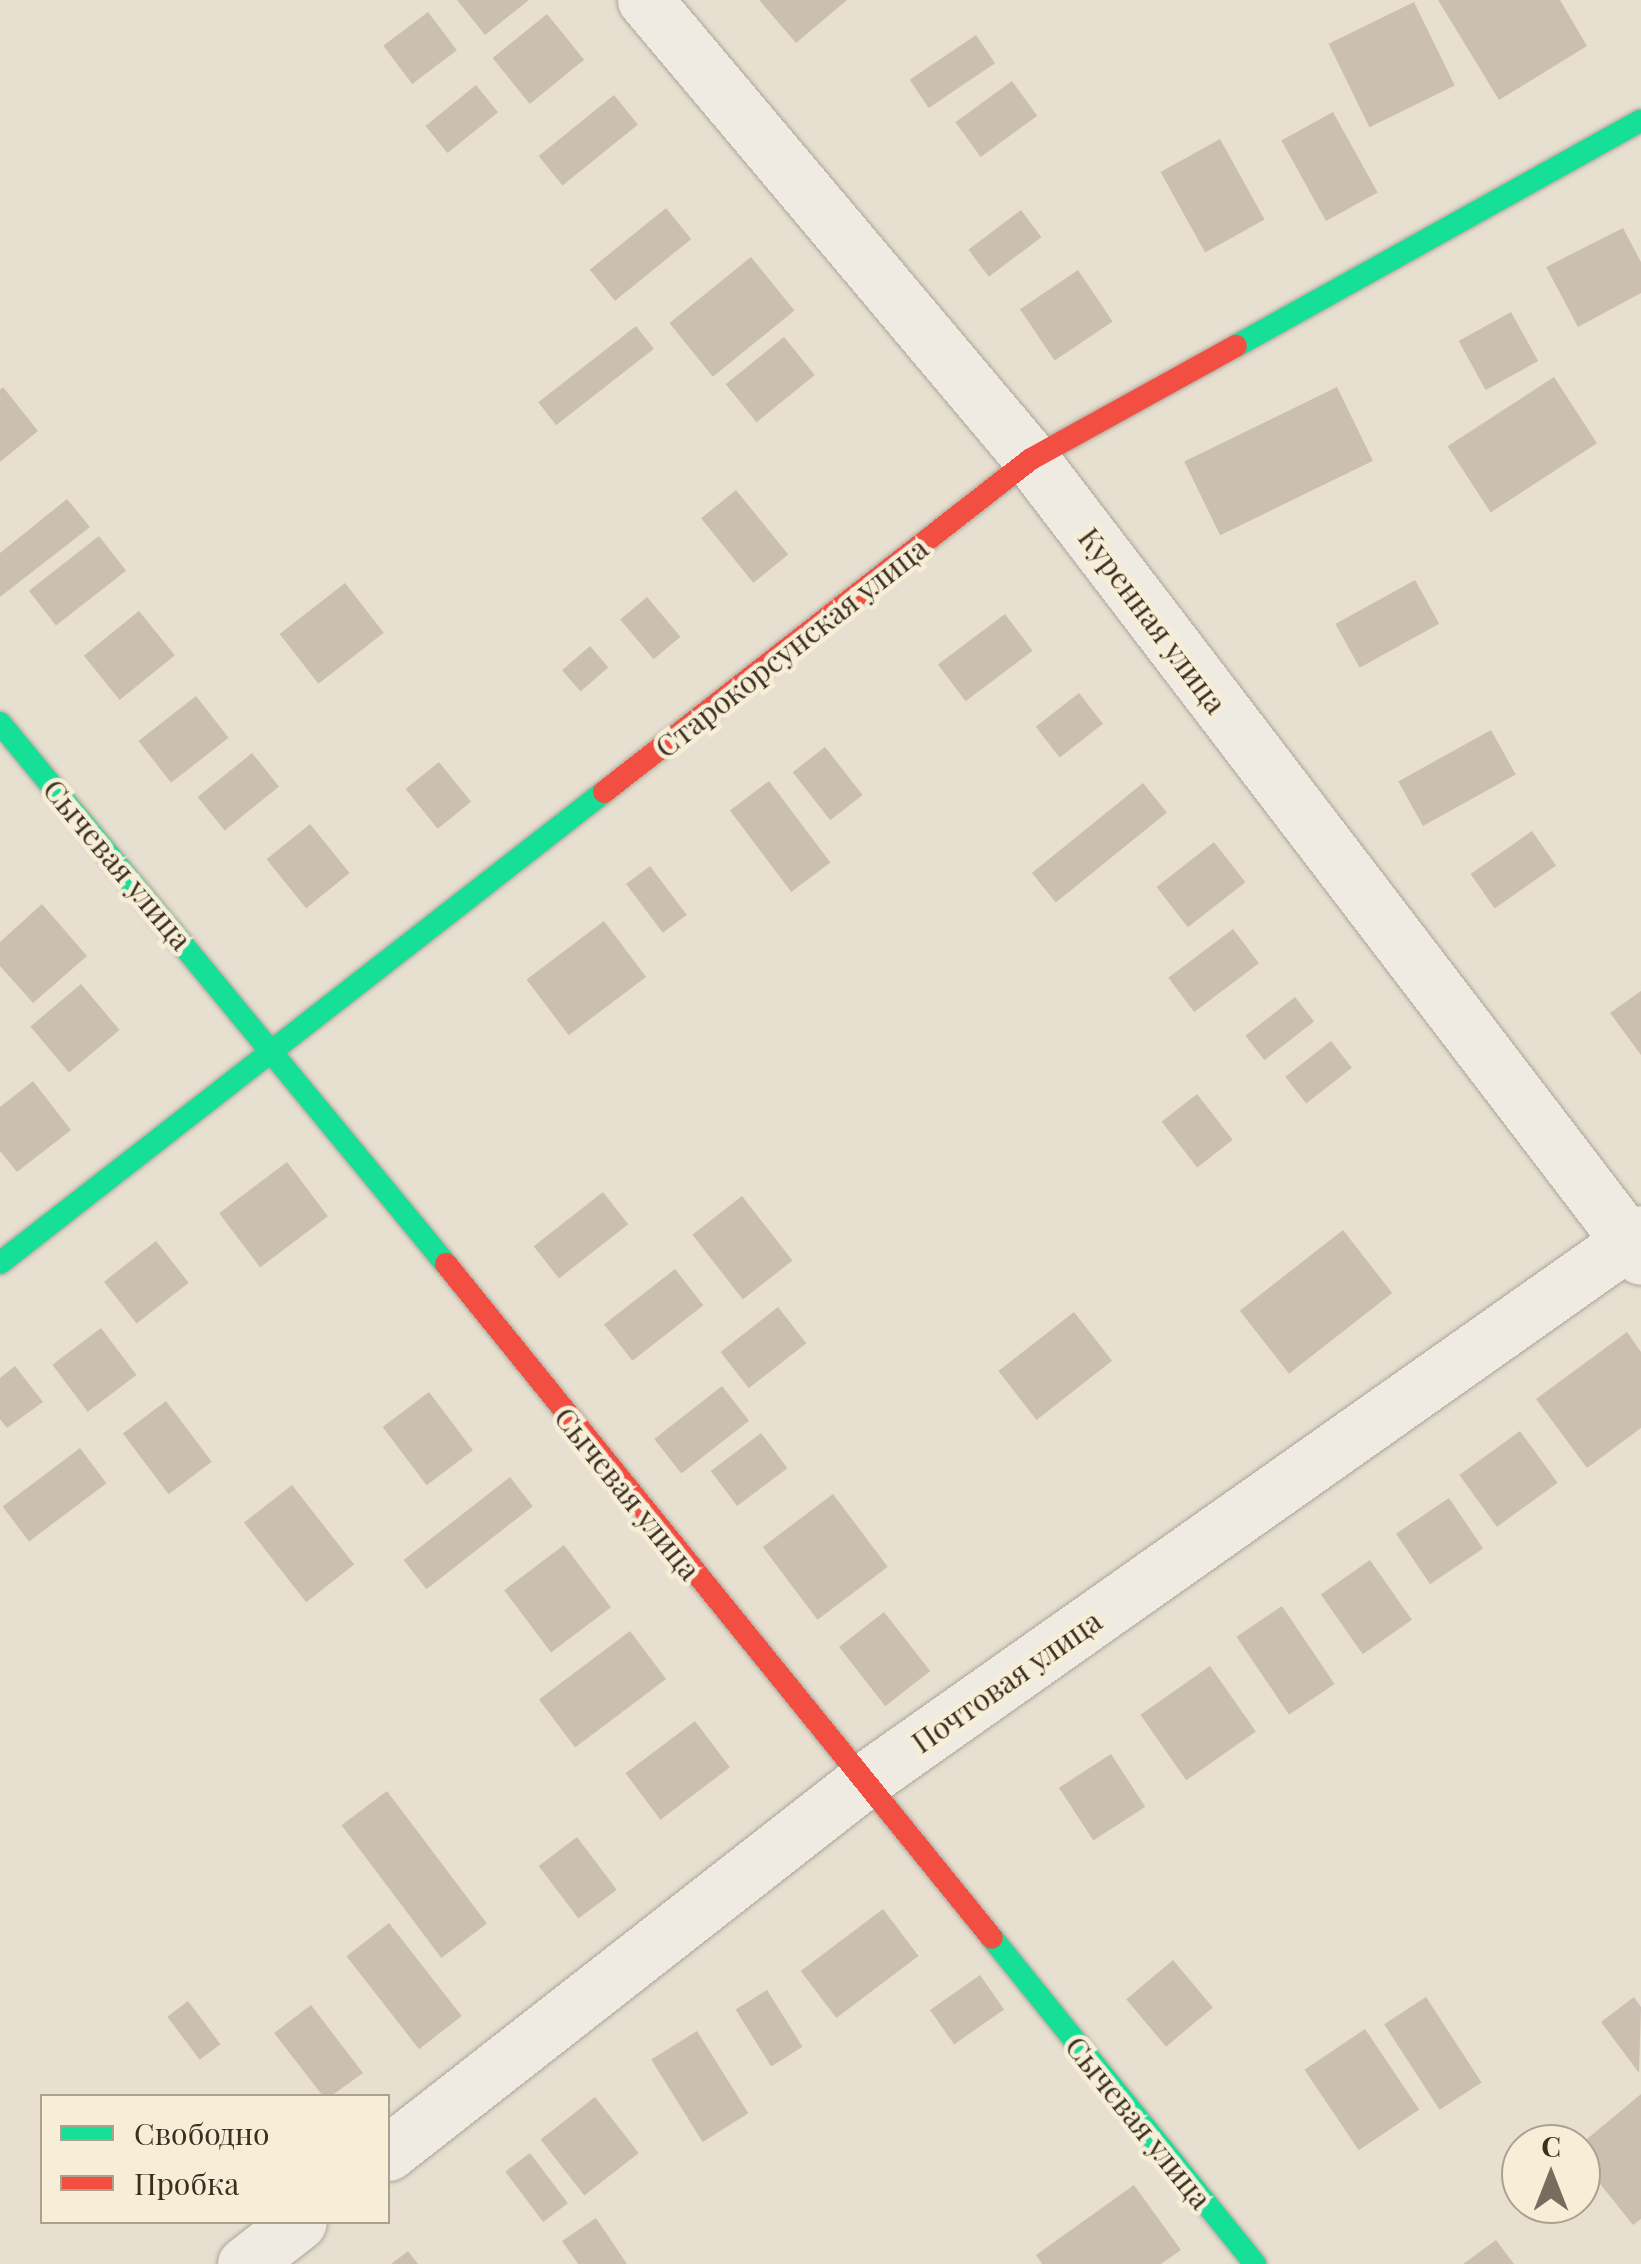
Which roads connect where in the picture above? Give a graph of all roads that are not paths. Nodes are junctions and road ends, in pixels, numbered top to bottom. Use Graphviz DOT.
graph roads {
  1 [pos="644,0"];
  2 [pos="1641,121"];
  3 [pos="1030,459"];
  4 [pos="0,723"];
  5 [pos="275,1052"];
  6 [pos="1637,1244"];
  7 [pos="0,1263"];
  8 [pos="861,1783"];
  9 [pos="390,2151"];
  10 [pos="297,2224"];
  11 [pos="245,2264"];
  12 [pos="1255,2264"];
  1 -- 3 [label="street, Куренная улица"];
  2 -- 3 [label="street, Старокорсунская улица"];
  3 -- 5 [label="street, Старокорсунская улица"];
  3 -- 6 [label="street, Куренная улица"];
  4 -- 5 [label="street, Сычевая улица"];
  5 -- 7 [label="street, Старокорсунская улица"];
  5 -- 8 [label="street, Сычевая улица"];
  6 -- 8 [label="street, Почтовая улица"];
  8 -- 9 [label="street, Почтовая улица"];
  8 -- 12 [label="street, Сычевая улица"];
  10 -- 11 [label="street"];
}
